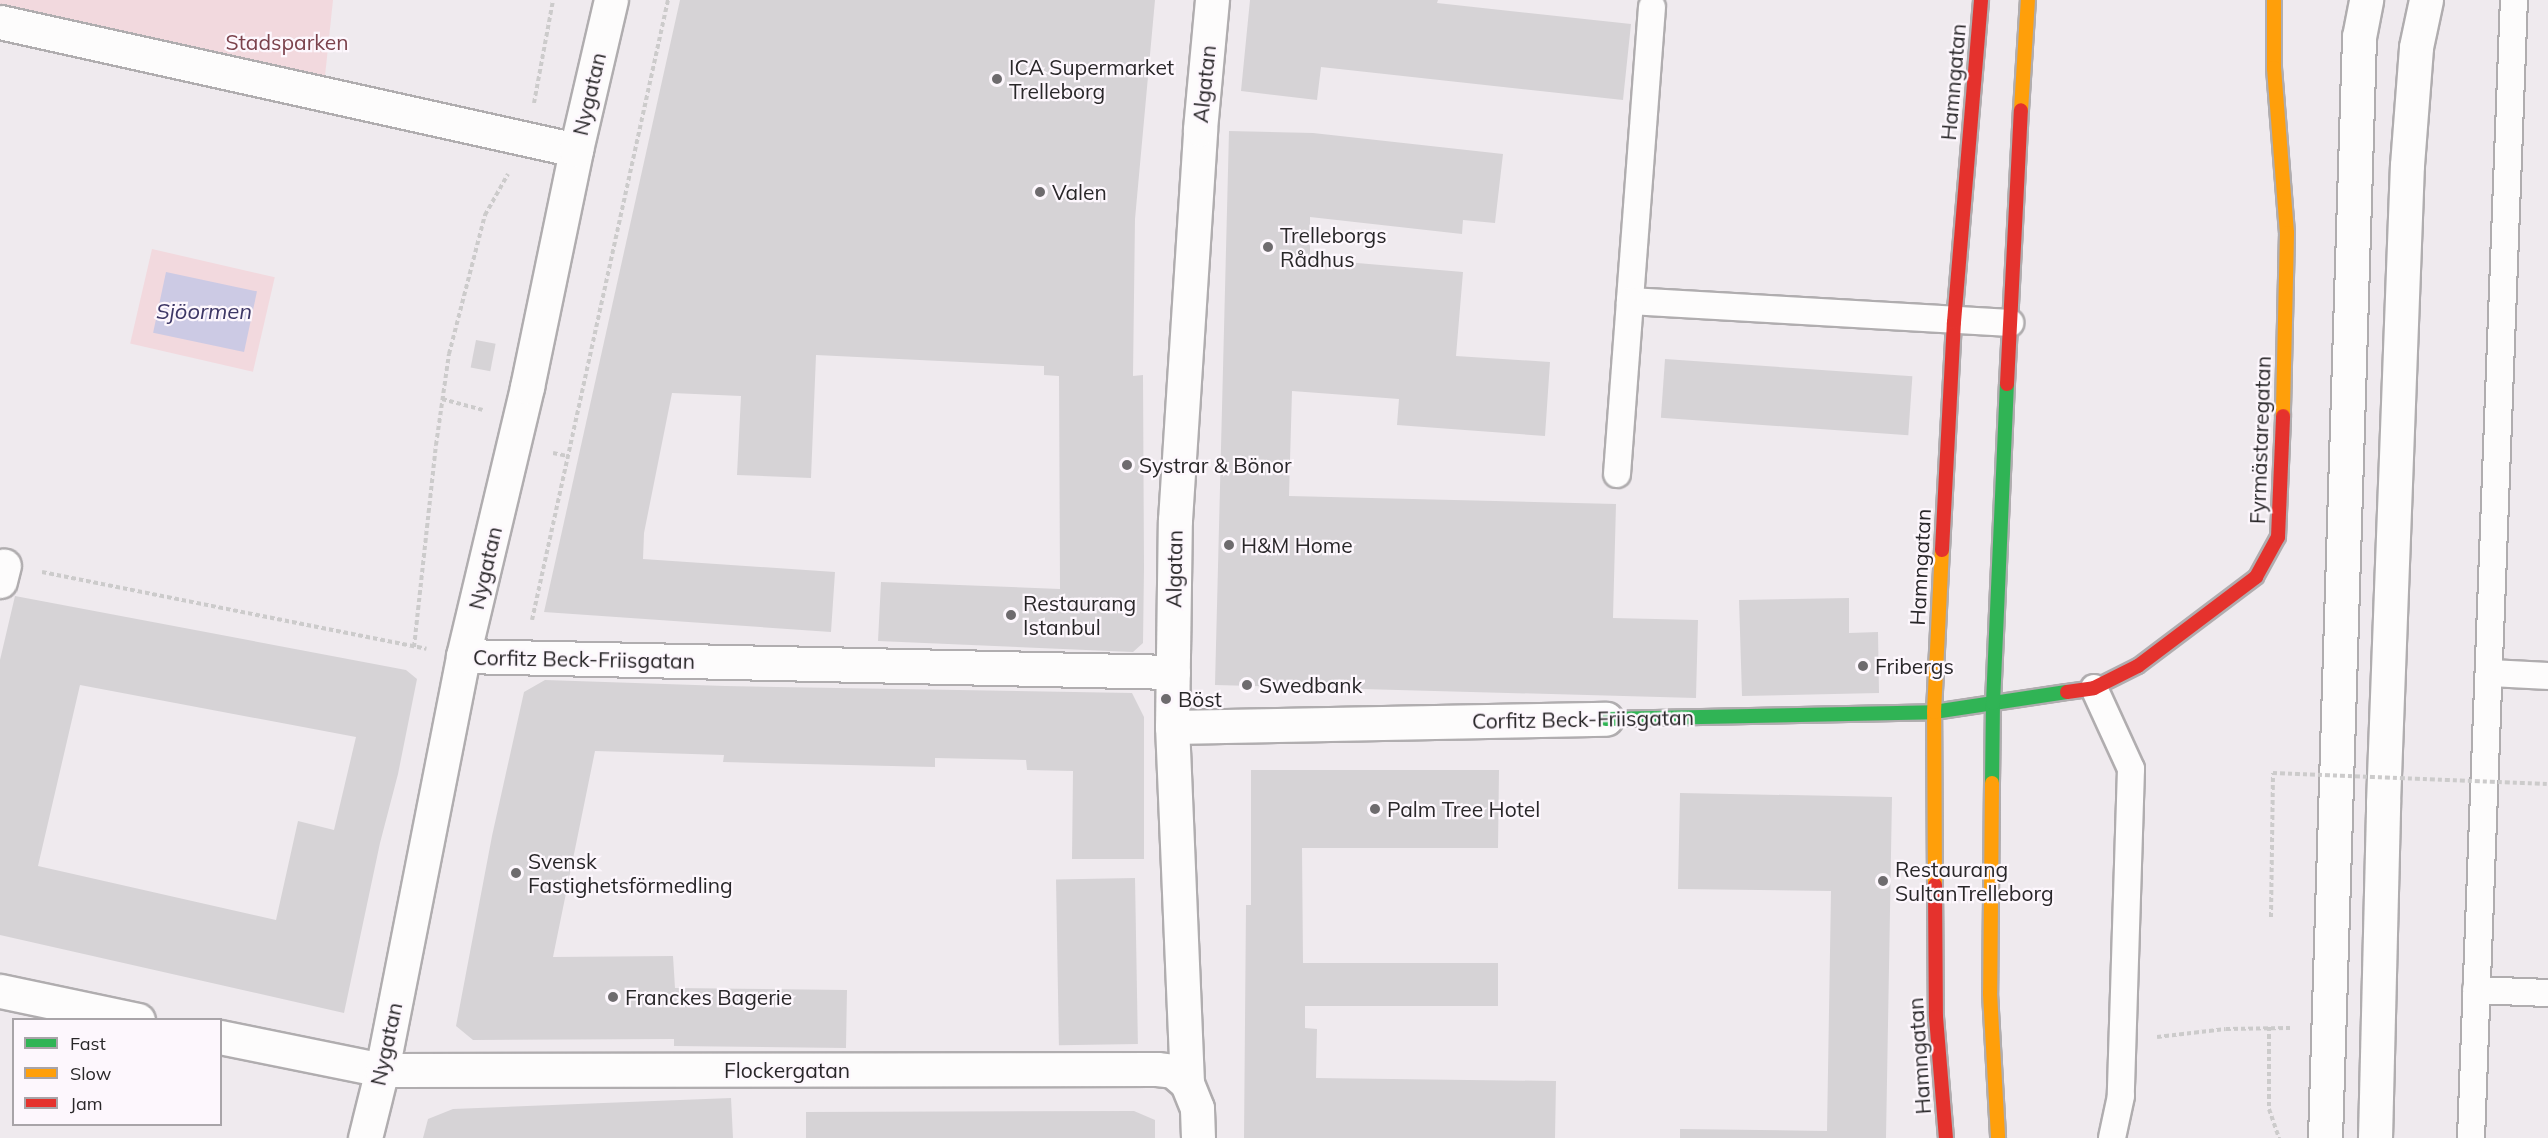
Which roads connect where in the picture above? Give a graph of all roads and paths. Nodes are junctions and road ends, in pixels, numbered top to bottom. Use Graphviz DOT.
graph roads {
  1 [pos="552,0"];
  2 [pos="611,0"];
  3 [pos="668,0"];
  4 [pos="1212,0"];
  5 [pos="1981,0"];
  6 [pos="2028,0"];
  7 [pos="2274,0"];
  8 [pos="2366,0"];
  9 [pos="2426,0"];
  10 [pos="2514,0"];
  11 [pos="1652,7"];
  12 [pos="0,22"];
  13 [pos="527,140"];
  14 [pos="576,150"];
  15 [pos="1630,301"];
  16 [pos="1954,322"];
  17 [pos="2010,323"];
  18 [pos="442,399"];
  19 [pos="489,412"];
  20 [pos="553,453"];
  21 [pos="567,456"];
  22 [pos="1617,474"];
  23 [pos="2,573"];
  24 [pos="414,646"];
  25 [pos="463,656"];
  26 [pos="530,658"];
  27 [pos="1173,672"];
  28 [pos="2489,673"];
  29 [pos="2548,676"];
  30 [pos="2094,688"];
  31 [pos="1993,703"];
  32 [pos="1934,712"];
  33 [pos="1606,719"];
  34 [pos="1172,727"];
  35 [pos="2548,784"];
  36 [pos="2271,917"];
  37 [pos="2476,990"];
  38 [pos="0,991"];
  39 [pos="2548,993"];
  40 [pos="128,1018"];
  41 [pos="222,1037"];
  42 [pos="2123,1041"];
  43 [pos="382,1070"];
  44 [pos="1187,1083"];
  45 [pos="365,1138"];
  46 [pos="1197,1138"];
  47 [pos="1946,1138"];
  48 [pos="1998,1138"];
  49 [pos="2112,1138"];
  50 [pos="2279,1138"];
  51 [pos="2325,1138"];
  52 [pos="2375,1138"];
  53 [pos="2471,1138"];
  1 -- 13 [label="path"];
  2 -- 14 [label="street, Nygatan"];
  3 -- 21 [label="path"];
  4 -- 27 [label="street, Algatan"];
  5 -- 16 [label="main road, Hamngatan"];
  6 -- 17 [label="main road"];
  7 -- 30 [label="main road, Fyrmästaregatan"];
  8 -- 51 [label="street"];
  9 -- 52 [label="street"];
  10 -- 28 [label="lane"];
  11 -- 15 [label="lane"];
  12 -- 13 [label="street"];
  13 -- 14 [label="street"];
  13 -- 18 [label="path"];
  14 -- 25 [label="street, Nygatan"];
  15 -- 16 [label="lane"];
  15 -- 22 [label="lane"];
  16 -- 17 [label="lane"];
  16 -- 32 [label="main road, Hamngatan"];
  17 -- 31 [label="main road"];
  18 -- 19 [label="path"];
  18 -- 24 [label="path"];
  20 -- 21 [label="path"];
  21 -- 26 [label="path"];
  23 -- 24 [label="path, Corfitz Beck-Friisgatan"];
  24 -- 25 [label="path, Corfitz Beck-Friisgatan"];
  25 -- 26 [label="street, Corfitz Beck-Friisgatan"];
  25 -- 43 [label="street, Nygatan"];
  26 -- 27 [label="street, Corfitz Beck-Friisgatan"];
  27 -- 34 [label="street, Algatan"];
  28 -- 29 [label="lane"];
  28 -- 37 [label="lane"];
  30 -- 31 [label="main road, Fyrmästaregatan"];
  30 -- 42 [label="lane"];
  31 -- 32 [label="main road, Corfitz Beck-Friisgatan"];
  31 -- 48 [label="main road"];
  32 -- 33 [label="main road, Corfitz Beck-Friisgatan"];
  32 -- 47 [label="main road, Hamngatan"];
  33 -- 34 [label="street, Corfitz Beck-Friisgatan"];
  34 -- 44 [label="street, Algatan"];
  35 -- 36 [label="path, bridge"];
  37 -- 39 [label="lane"];
  37 -- 53 [label="lane"];
  38 -- 40 [label="street"];
  41 -- 43 [label="street, Flockergatan"];
  42 -- 49 [label="lane"];
  42 -- 50 [label="path"];
  43 -- 44 [label="street, Flockergatan"];
  43 -- 45 [label="street, Nygatan"];
  44 -- 46 [label="street, Algatan"];
}
